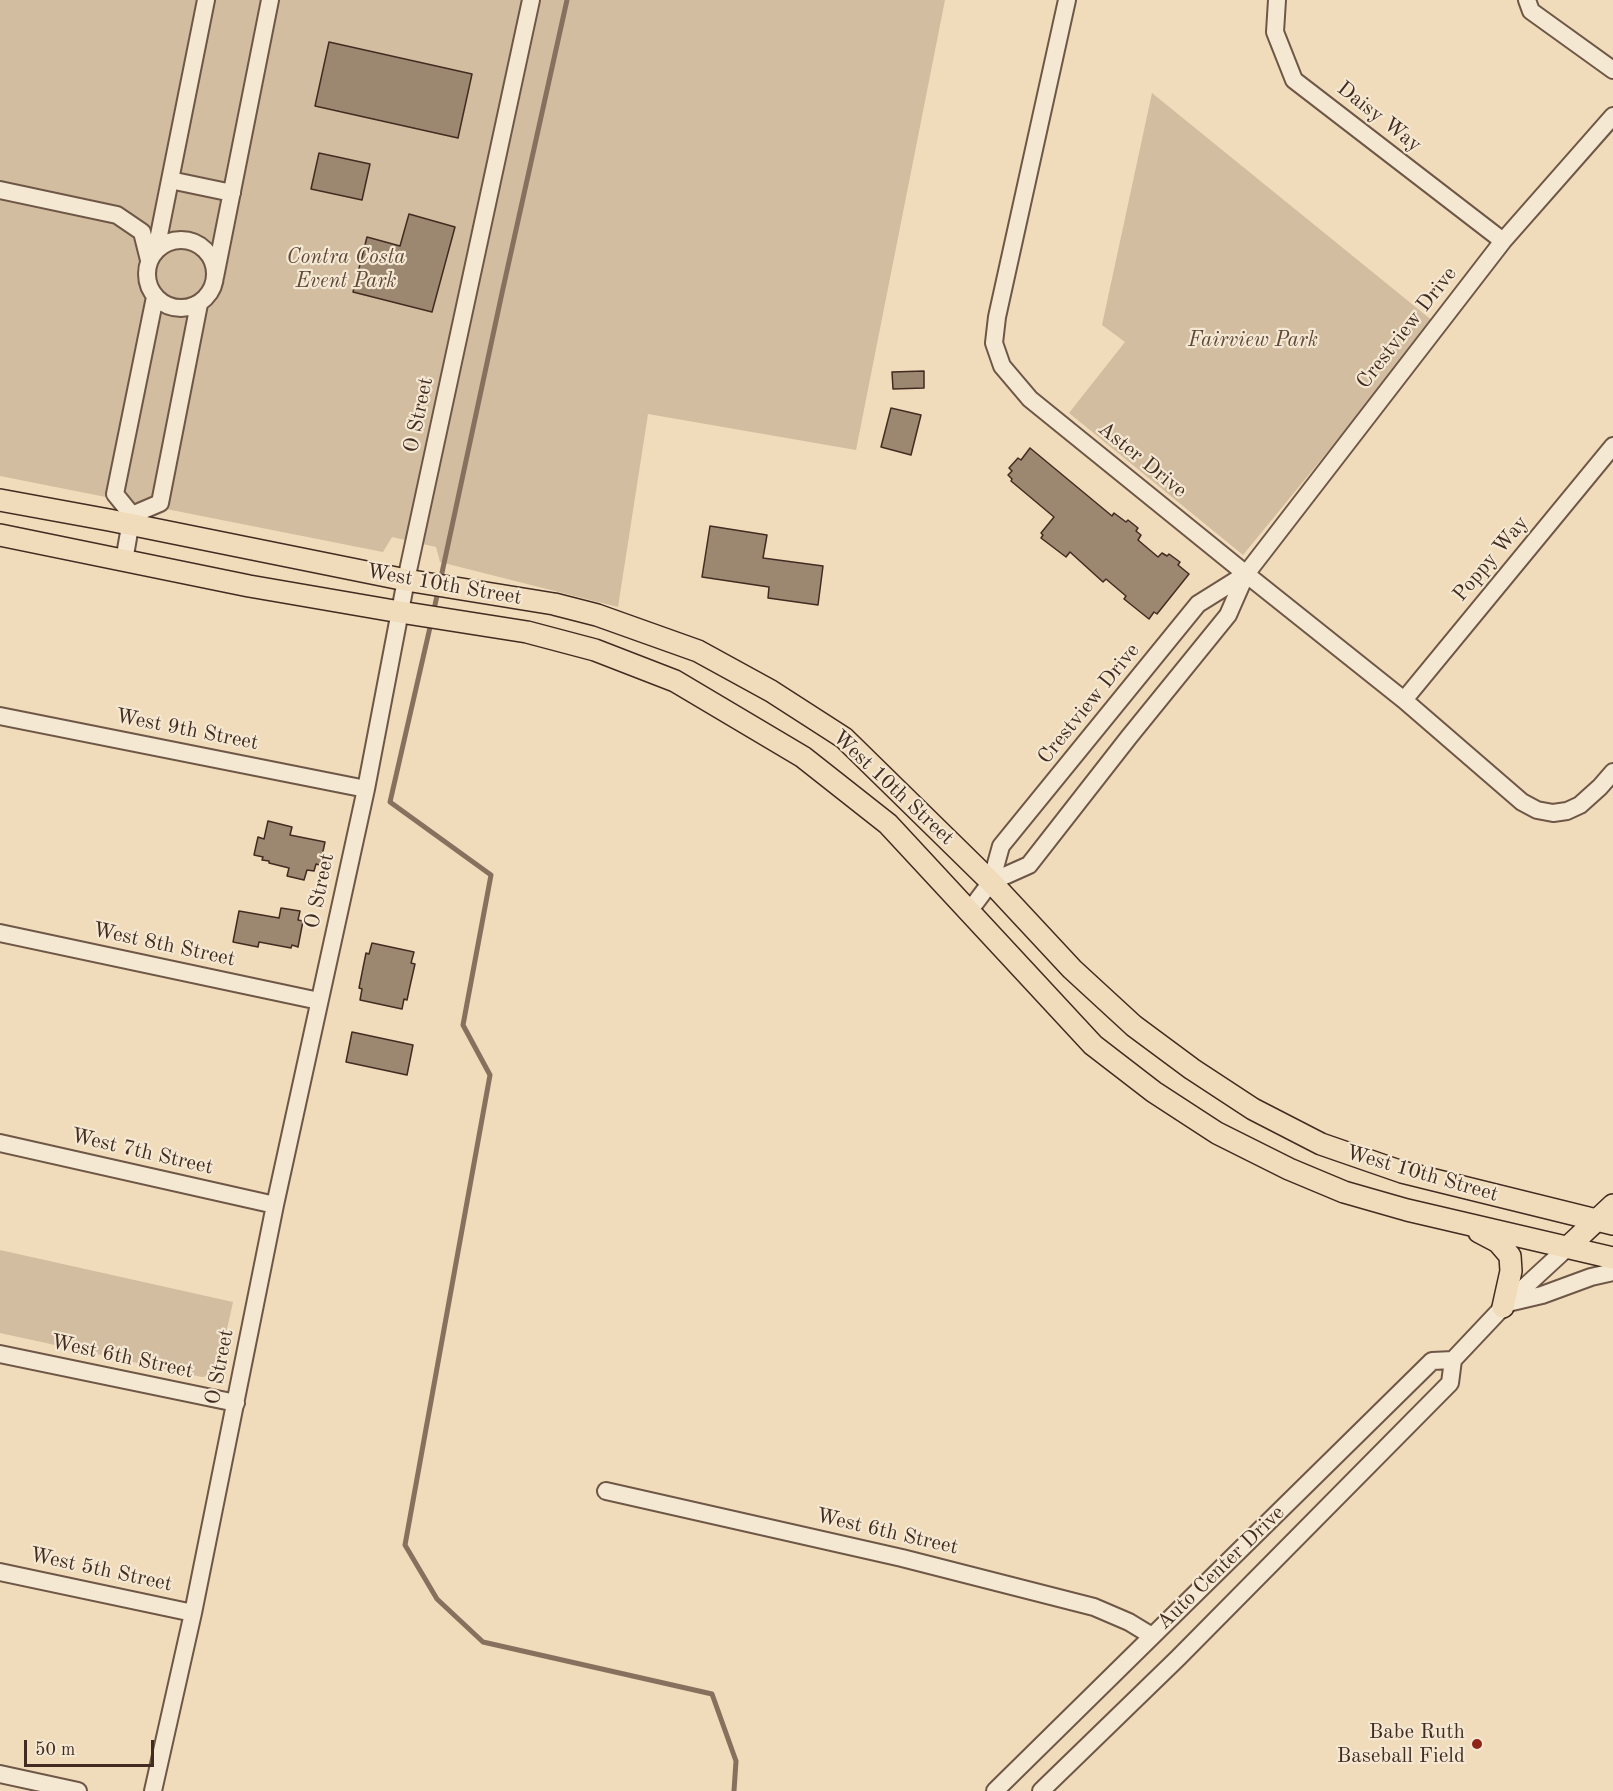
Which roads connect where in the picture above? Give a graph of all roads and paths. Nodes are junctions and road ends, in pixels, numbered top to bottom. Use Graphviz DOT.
graph roads {
  1 [pos="206,0"];
  2 [pos="270,0"];
  3 [pos="531,0"];
  4 [pos="1067,0"];
  5 [pos="1277,0"];
  6 [pos="1527,0"];
  7 [pos="1613,70"];
  8 [pos="1613,116"];
  9 [pos="170,180"];
  10 [pos="0,190"];
  11 [pos="232,193"];
  12 [pos="1503,241"];
  13 [pos="152,255"];
  14 [pos="215,276"];
  15 [pos="155,297"];
  16 [pos="199,304"];
  17 [pos="1613,446"];
  18 [pos="0,500"];
  19 [pos="131,520"];
  20 [pos="0,535"];
  21 [pos="124,561"];
  22 [pos="1246,574"];
  23 [pos="406,580"];
  24 [pos="400,612"];
  25 [pos="1404,700"];
  26 [pos="0,716"];
  27 [pos="1613,772"];
  28 [pos="366,789"];
  29 [pos="992,882"];
  30 [pos="970,910"];
  31 [pos="0,933"];
  32 [pos="319,1002"];
  33 [pos="0,1143"];
  34 [pos="275,1205"];
  35 [pos="1613,1205"];
  36 [pos="1456,1221"];
  37 [pos="1605,1222"];
  38 [pos="1568,1247"];
  39 [pos="1613,1258"];
  40 [pos="1613,1272"];
  41 [pos="1505,1305"];
  42 [pos="0,1354"];
  43 [pos="1453,1360"];
  44 [pos="236,1403"];
  45 [pos="606,1491"];
  46 [pos="0,1572"];
  47 [pos="193,1613"];
  48 [pos="1152,1636"];
  49 [pos="0,1774"];
  50 [pos="78,1791"];
  51 [pos="153,1791"];
  52 [pos="995,1791"];
  53 [pos="1041,1791"];
  1 -- 9 [label="street"];
  2 -- 11 [label="street"];
  3 -- 23 [label="street, O Street"];
  4 -- 22 [label="street, Aster Drive"];
  5 -- 12 [label="street, Daisy Way"];
  6 -- 7 [label="street"];
  8 -- 12 [label="street, Crestview Drive"];
  9 -- 11 [label="street"];
  9 -- 13 [label="street"];
  10 -- 13 [label="street"];
  11 -- 14 [label="street"];
  12 -- 22 [label="street, Crestview Drive"];
  13 -- 14 [label="street"];
  13 -- 15 [label="street"];
  14 -- 16 [label="street"];
  15 -- 16 [label="street"];
  15 -- 19 [label="street"];
  16 -- 19 [label="street"];
  17 -- 25 [label="street, Poppy Way"];
  18 -- 19 [label="main road, West 10th Street"];
  19 -- 21 [label="street"];
  19 -- 23 [label="main road, West 10th Street"];
  20 -- 21 [label="main road, West 10th Street"];
  21 -- 24 [label="main road, West 10th Street"];
  22 -- 25 [label="street, Aster Drive"];
  22 -- 29 [label="street, Crestview Drive"];
  22 -- 29 [label="street, Crestview Drive"];
  23 -- 24 [label="street, O Street"];
  23 -- 29 [label="main road, West 10th Street"];
  24 -- 28 [label="street, O Street"];
  24 -- 30 [label="main road, West 10th Street"];
  25 -- 27 [label="street, Aster Drive"];
  26 -- 28 [label="street, West 9th Street"];
  28 -- 32 [label="street, O Street"];
  29 -- 30 [label="street, Crestview Drive"];
  29 -- 37 [label="main road, West 10th Street"];
  30 -- 36 [label="main road, West 10th Street"];
  31 -- 32 [label="street, West 8th Street"];
  32 -- 34 [label="street, O Street"];
  33 -- 34 [label="street, West 7th Street"];
  34 -- 44 [label="street, O Street"];
  35 -- 37 [label="main road, Auto Center Drive"];
  36 -- 38 [label="main road, West 10th Street"];
  36 -- 41 [label="main road"];
  37 -- 38 [label="main road, Auto Center Drive"];
  38 -- 39 [label="main road, West 10th Street"];
  38 -- 41 [label="street, Auto Center Drive"];
  40 -- 41 [label="street"];
  41 -- 43 [label="street, Auto Center Drive"];
  42 -- 44 [label="street, West 6th Street"];
  43 -- 48 [label="street, Auto Center Drive"];
  43 -- 53 [label="street, Auto Center Drive"];
  44 -- 47 [label="street, O Street"];
  45 -- 48 [label="street, West 6th Street"];
  46 -- 47 [label="street, West 5th Street"];
  47 -- 51 [label="street, O Street"];
  48 -- 52 [label="street, Auto Center Drive"];
  49 -- 50 [label="street"];
}
